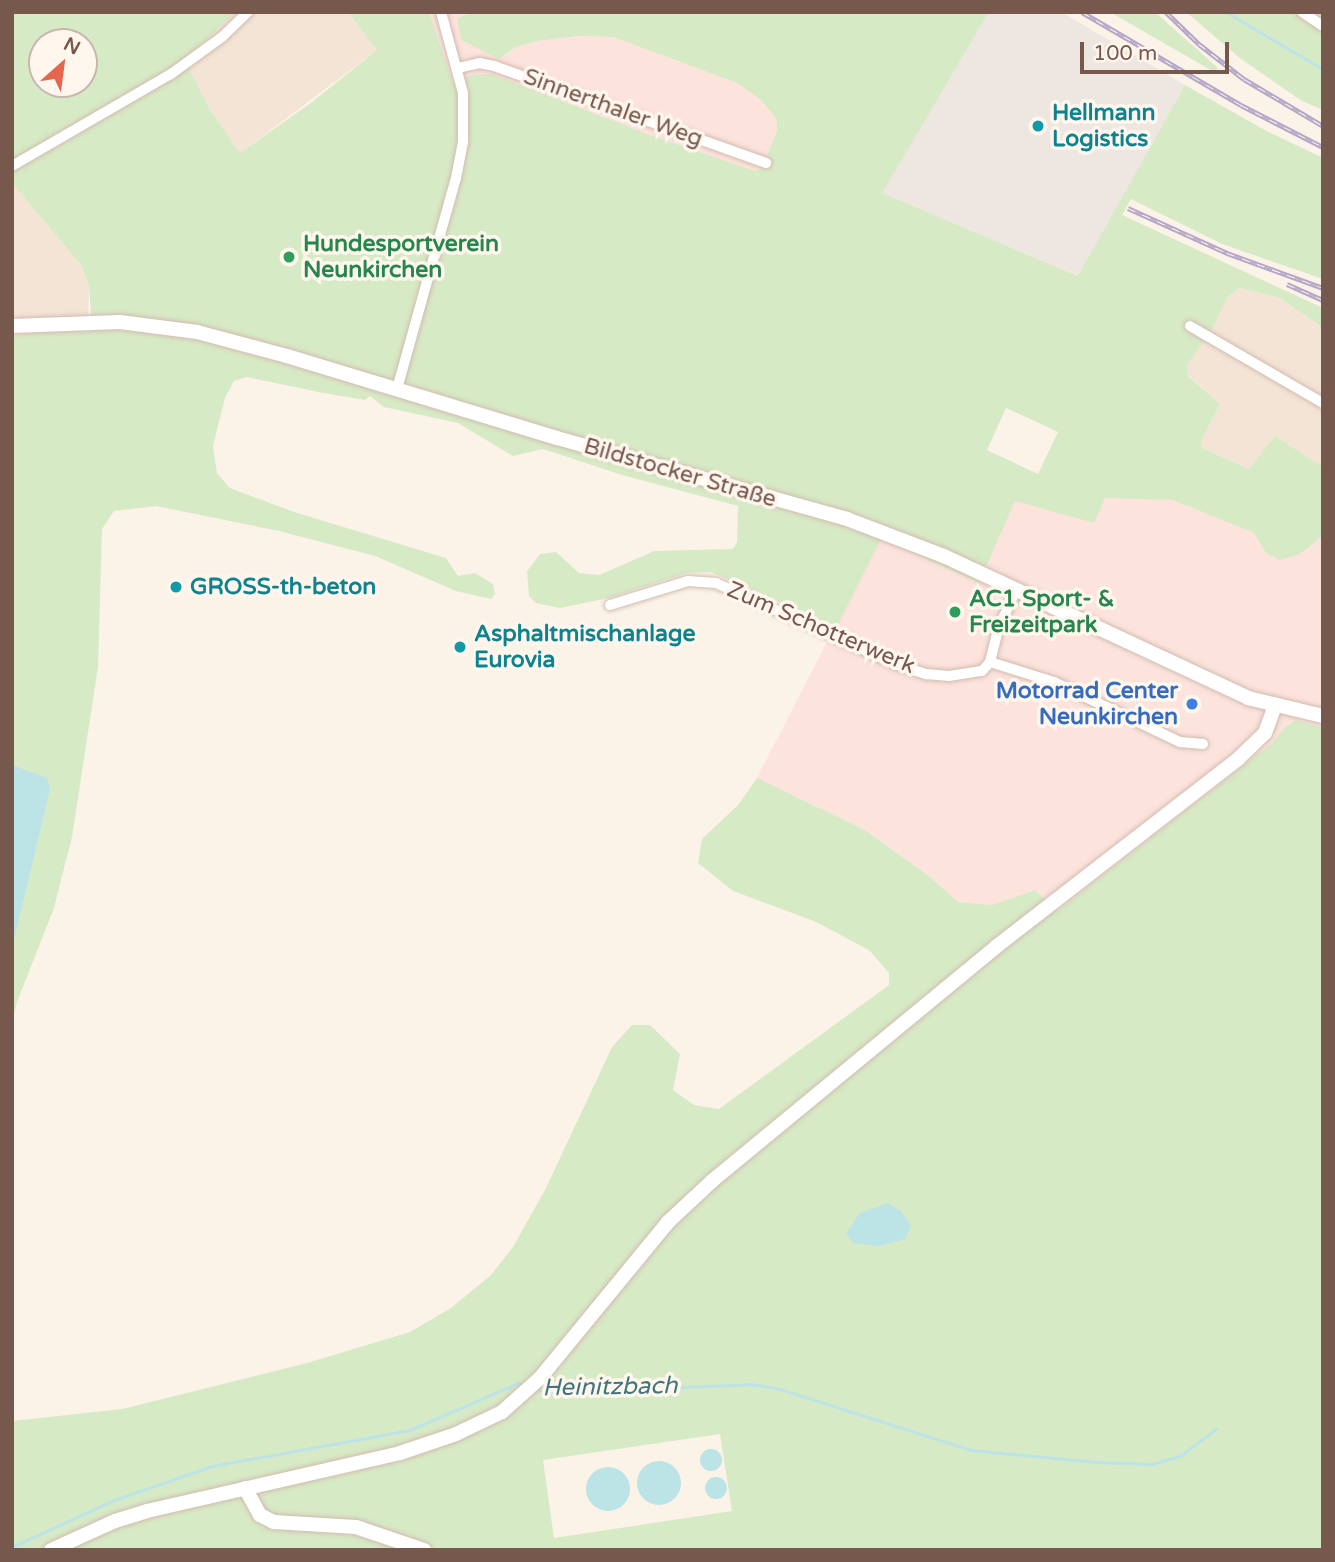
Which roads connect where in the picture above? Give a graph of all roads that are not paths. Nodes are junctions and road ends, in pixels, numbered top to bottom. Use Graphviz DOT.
graph roads {
  1 [pos="248,12"];
  2 [pos="1302,12"];
  3 [pos="441,13"];
  4 [pos="1323,26"];
  5 [pos="458,68"];
  6 [pos="766,163"];
  7 [pos="12,166"];
  8 [pos="12,326"];
  9 [pos="1190,326"];
  10 [pos="397,389"];
  11 [pos="1323,403"];
  12 [pos="1016,590"];
  13 [pos="610,605"];
  14 [pos="990,662"];
  15 [pos="1275,706"];
  16 [pos="1323,716"];
  17 [pos="1202,744"];
  18 [pos="245,1488"];
  19 [pos="51,1550"];
  20 [pos="424,1550"];
  1 -- 7 [label="street"];
  2 -- 4 [label="street"];
  3 -- 5 [label="street"];
  5 -- 6 [label="street, Sinnerthaler Weg"];
  5 -- 10 [label="street"];
  8 -- 10 [label="street, Bildstocker Straße"];
  9 -- 11 [label="street"];
  10 -- 12 [label="street, Bildstocker Straße"];
  12 -- 14 [label="street"];
  12 -- 15 [label="street, Bildstocker Straße"];
  13 -- 14 [label="street, Zum Schotterwerk"];
  14 -- 17 [label="street"];
  15 -- 16 [label="street, Bildstocker Straße"];
  15 -- 18 [label="street"];
  18 -- 19 [label="street"];
  18 -- 20 [label="street"];
}
